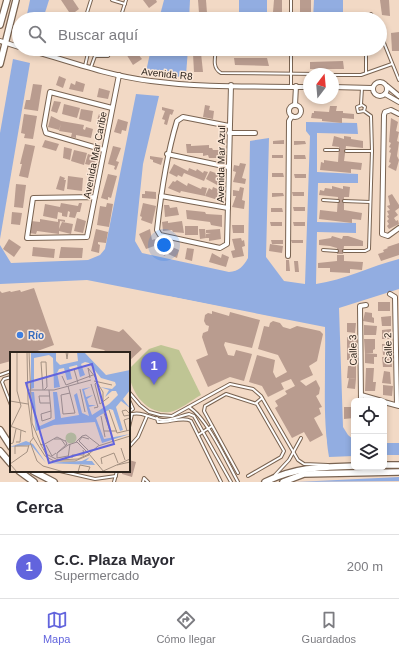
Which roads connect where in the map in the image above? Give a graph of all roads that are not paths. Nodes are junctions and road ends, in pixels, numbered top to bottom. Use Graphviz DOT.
graph roads {
  1 [pos="7,0"];
  2 [pos="16,0"];
  3 [pos="91,0"];
  4 [pos="112,0"];
  5 [pos="126,0"];
  6 [pos="291,0"];
  7 [pos="125,4"];
  8 [pos="88,12"];
  9 [pos="122,12"];
  10 [pos="291,12"];
  11 [pos="0,25"];
  12 [pos="2,42"];
  13 [pos="12,45"];
  14 [pos="387,51"];
  15 [pos="51,56"];
  16 [pos="89,56"];
  17 [pos="95,56"];
  18 [pos="95,56"];
  19 [pos="108,56"];
  20 [pos="216,56"];
  21 [pos="291,56"];
  22 [pos="366,56"];
  23 [pos="0,64"];
  24 [pos="392,64"];
  25 [pos="85,66"];
  26 [pos="91,68"];
  27 [pos="292,73"];
  28 [pos="303,73"];
  29 [pos="366,73"];
  30 [pos="119,75"];
  31 [pos="339,75"];
  32 [pos="399,80"];
  33 [pos="231,85"];
  34 [pos="386,85"];
  35 [pos="291,86"];
  36 [pos="296,86"];
  37 [pos="303,87"];
  38 [pos="339,87"];
  39 [pos="362,88"];
  40 [pos="372,88"];
  41 [pos="385,94"];
  42 [pos="399,96"];
  43 [pos="399,102"];
  44 [pos="361,104"];
  45 [pos="295,105"];
  46 [pos="112,108"];
  47 [pos="364,111"];
  48 [pos="399,114"];
  49 [pos="292,116"];
  50 [pos="230,126"];
  51 [pos="229,133"];
  52 [pos="255,133"];
  53 [pos="104,150"];
  54 [pos="325,150"];
  55 [pos="338,150"];
  56 [pos="346,151"];
  57 [pos="372,151"];
  58 [pos="167,154"];
  59 [pos="228,167"];
  60 [pos="161,196"];
  61 [pos="95,197"];
  62 [pos="323,200"];
  63 [pos="338,201"];
  64 [pos="344,201"];
  65 [pos="370,202"];
  66 [pos="228,208"];
  67 [pos="399,228"];
  68 [pos="323,250"];
  69 [pos="337,250"];
  70 [pos="344,251"];
  71 [pos="288,256"];
  72 [pos="390,294"];
  73 [pos="366,305"];
  74 [pos="10,370"];
  75 [pos="0,375"];
  76 [pos="10,377"];
  77 [pos="130,393"];
  78 [pos="362,395"];
  79 [pos="262,398"];
  80 [pos="362,398"];
  81 [pos="372,398"];
  82 [pos="130,402"];
  83 [pos="387,402"];
  84 [pos="10,403"];
  85 [pos="256,403"];
  86 [pos="398,406"];
  87 [pos="189,407"];
  88 [pos="130,411"];
  89 [pos="148,412"];
  90 [pos="132,414"];
  91 [pos="147,416"];
  92 [pos="157,418"];
  93 [pos="130,423"];
  94 [pos="212,426"];
  95 [pos="208,428"];
  96 [pos="0,430"];
  97 [pos="202,432"];
  98 [pos="198,435"];
  99 [pos="301,438"];
  100 [pos="10,445"];
  101 [pos="130,446"];
  102 [pos="0,452"];
  103 [pos="294,453"];
  104 [pos="10,463"];
  105 [pos="387,465"];
  106 [pos="399,465"];
  107 [pos="338,466"];
  108 [pos="351,466"];
  109 [pos="20,472"];
  110 [pos="35,472"];
  111 [pos="64,472"];
  112 [pos="117,472"];
  113 [pos="399,472"];
  114 [pos="238,473"];
  115 [pos="116,476"];
  116 [pos="248,476"];
  117 [pos="272,479"];
  118 [pos="34,482"];
  119 [pos="54,482"];
  120 [pos="114,482"];
  121 [pos="143,482"];
  122 [pos="148,482"];
  123 [pos="221,482"];
  124 [pos="231,482"];
  125 [pos="238,482"];
  126 [pos="265,482"];
  127 [pos="283,482"];
  1 -- 11 [label="main road"];
  2 -- 12 [label="main road"];
  3 -- 8 [label="lane"];
  4 -- 7 [label="lane"];
  5 -- 7 [label="lane"];
  6 -- 10 [label="lane"];
  7 -- 9 [label="lane"];
  12 -- 13 [label="street"];
  12 -- 23 [label="main road"];
  14 -- 24 [label="lane"];
  15 -- 25 [label="street, Avenida R8"];
  16 -- 25 [label="lane"];
  17 -- 26 [label="lane"];
  18 -- 19 [label="lane"];
  20 -- 27 [label="lane"];
  21 -- 27 [label="lane"];
  22 -- 29 [label="lane"];
  24 -- 29 [label="lane"];
  24 -- 32 [label="lane"];
  25 -- 26 [label="street, Avenida R8"];
  26 -- 30 [label="street, Avenida R8"];
  27 -- 28 [label="lane"];
  27 -- 35 [label="lane"];
  29 -- 31 [label="lane"];
  30 -- 33 [label="street, Avenida R8"];
  30 -- 46 [label="street, Avenida Mar Caribe"];
  33 -- 35 [label="street, Avenida R8"];
  33 -- 50 [label="street, Avenida Mar Azul"];
  34 -- 40 [label="street"];
  34 -- 41 [label="street"];
  34 -- 42 [label="street"];
  35 -- 36 [label="street, Avenida R8"];
  36 -- 37 [label="street, Avenida R8"];
  36 -- 45 [label="street"];
  38 -- 39 [label="street"];
  39 -- 40 [label="street"];
  39 -- 44 [label="lane"];
  40 -- 41 [label="street"];
  41 -- 43 [label="street"];
  44 -- 47 [label="lane"];
  44 -- 47 [label="lane"];
  45 -- 49 [label="street"];
  45 -- 49 [label="street"];
  46 -- 53 [label="street, Avenida Mar Caribe"];
  46 -- 53 [label="street"];
  47 -- 57 [label="lane"];
  48 -- 67 [label="street"];
  49 -- 71 [label="street"];
  50 -- 51 [label="street, Avenida Mar Azul"];
  50 -- 58 [label="street"];
  51 -- 52 [label="street"];
  51 -- 59 [label="street, Avenida Mar Azul"];
  53 -- 61 [label="street, Avenida Mar Caribe"];
  54 -- 55 [label="lane"];
  56 -- 57 [label="lane"];
  57 -- 65 [label="lane"];
  58 -- 59 [label="street"];
  58 -- 60 [label="street"];
  59 -- 66 [label="street, Avenida Mar Azul"];
  60 -- 66 [label="street"];
  60 -- 66 [label="street, Avenida Mar Azul"];
  61 -- 61 [label="street, Avenida Mar Caribe"];
  62 -- 63 [label="lane"];
  64 -- 65 [label="lane"];
  65 -- 70 [label="lane"];
  68 -- 69 [label="lane"];
  72 -- 86 [label="street, Calle 2"];
  73 -- 78 [label="street, Calle 3"];
  74 -- 75 [label="lane"];
  76 -- 84 [label="lane"];
  77 -- 89 [label="lane"];
  78 -- 80 [label="street, Calle 3"];
  78 -- 81 [label="street"];
  79 -- 85 [label="lane"];
  79 -- 87 [label="lane"];
  79 -- 103 [label="lane"];
  82 -- 88 [label="lane"];
  83 -- 86 [label="street"];
  85 -- 94 [label="lane"];
  85 -- 116 [label="lane"];
  87 -- 89 [label="lane"];
  87 -- 95 [label="lane"];
  89 -- 91 [label="lane"];
  90 -- 91 [label="lane"];
  90 -- 93 [label="lane"];
  91 -- 92 [label="lane"];
  91 -- 101 [label="lane"];
  92 -- 97 [label="lane"];
  92 -- 98 [label="lane"];
  94 -- 95 [label="lane"];
  94 -- 114 [label="lane"];
  95 -- 97 [label="lane"];
  95 -- 125 [label="lane"];
  96 -- 100 [label="main road"];
  97 -- 98 [label="lane"];
  97 -- 124 [label="lane"];
  98 -- 123 [label="lane"];
  99 -- 103 [label="lane"];
  102 -- 104 [label="main road"];
  103 -- 107 [label="lane"];
  103 -- 117 [label="lane"];
  105 -- 106 [label="main road"];
  107 -- 108 [label="main road"];
  107 -- 117 [label="main road"];
  109 -- 118 [label="main road"];
  110 -- 119 [label="main road"];
  111 -- 115 [label="lane"];
  112 -- 115 [label="lane"];
  113 -- 127 [label="main road"];
  115 -- 120 [label="lane"];
  117 -- 126 [label="main road"];
  121 -- 122 [label="lane"];
}
